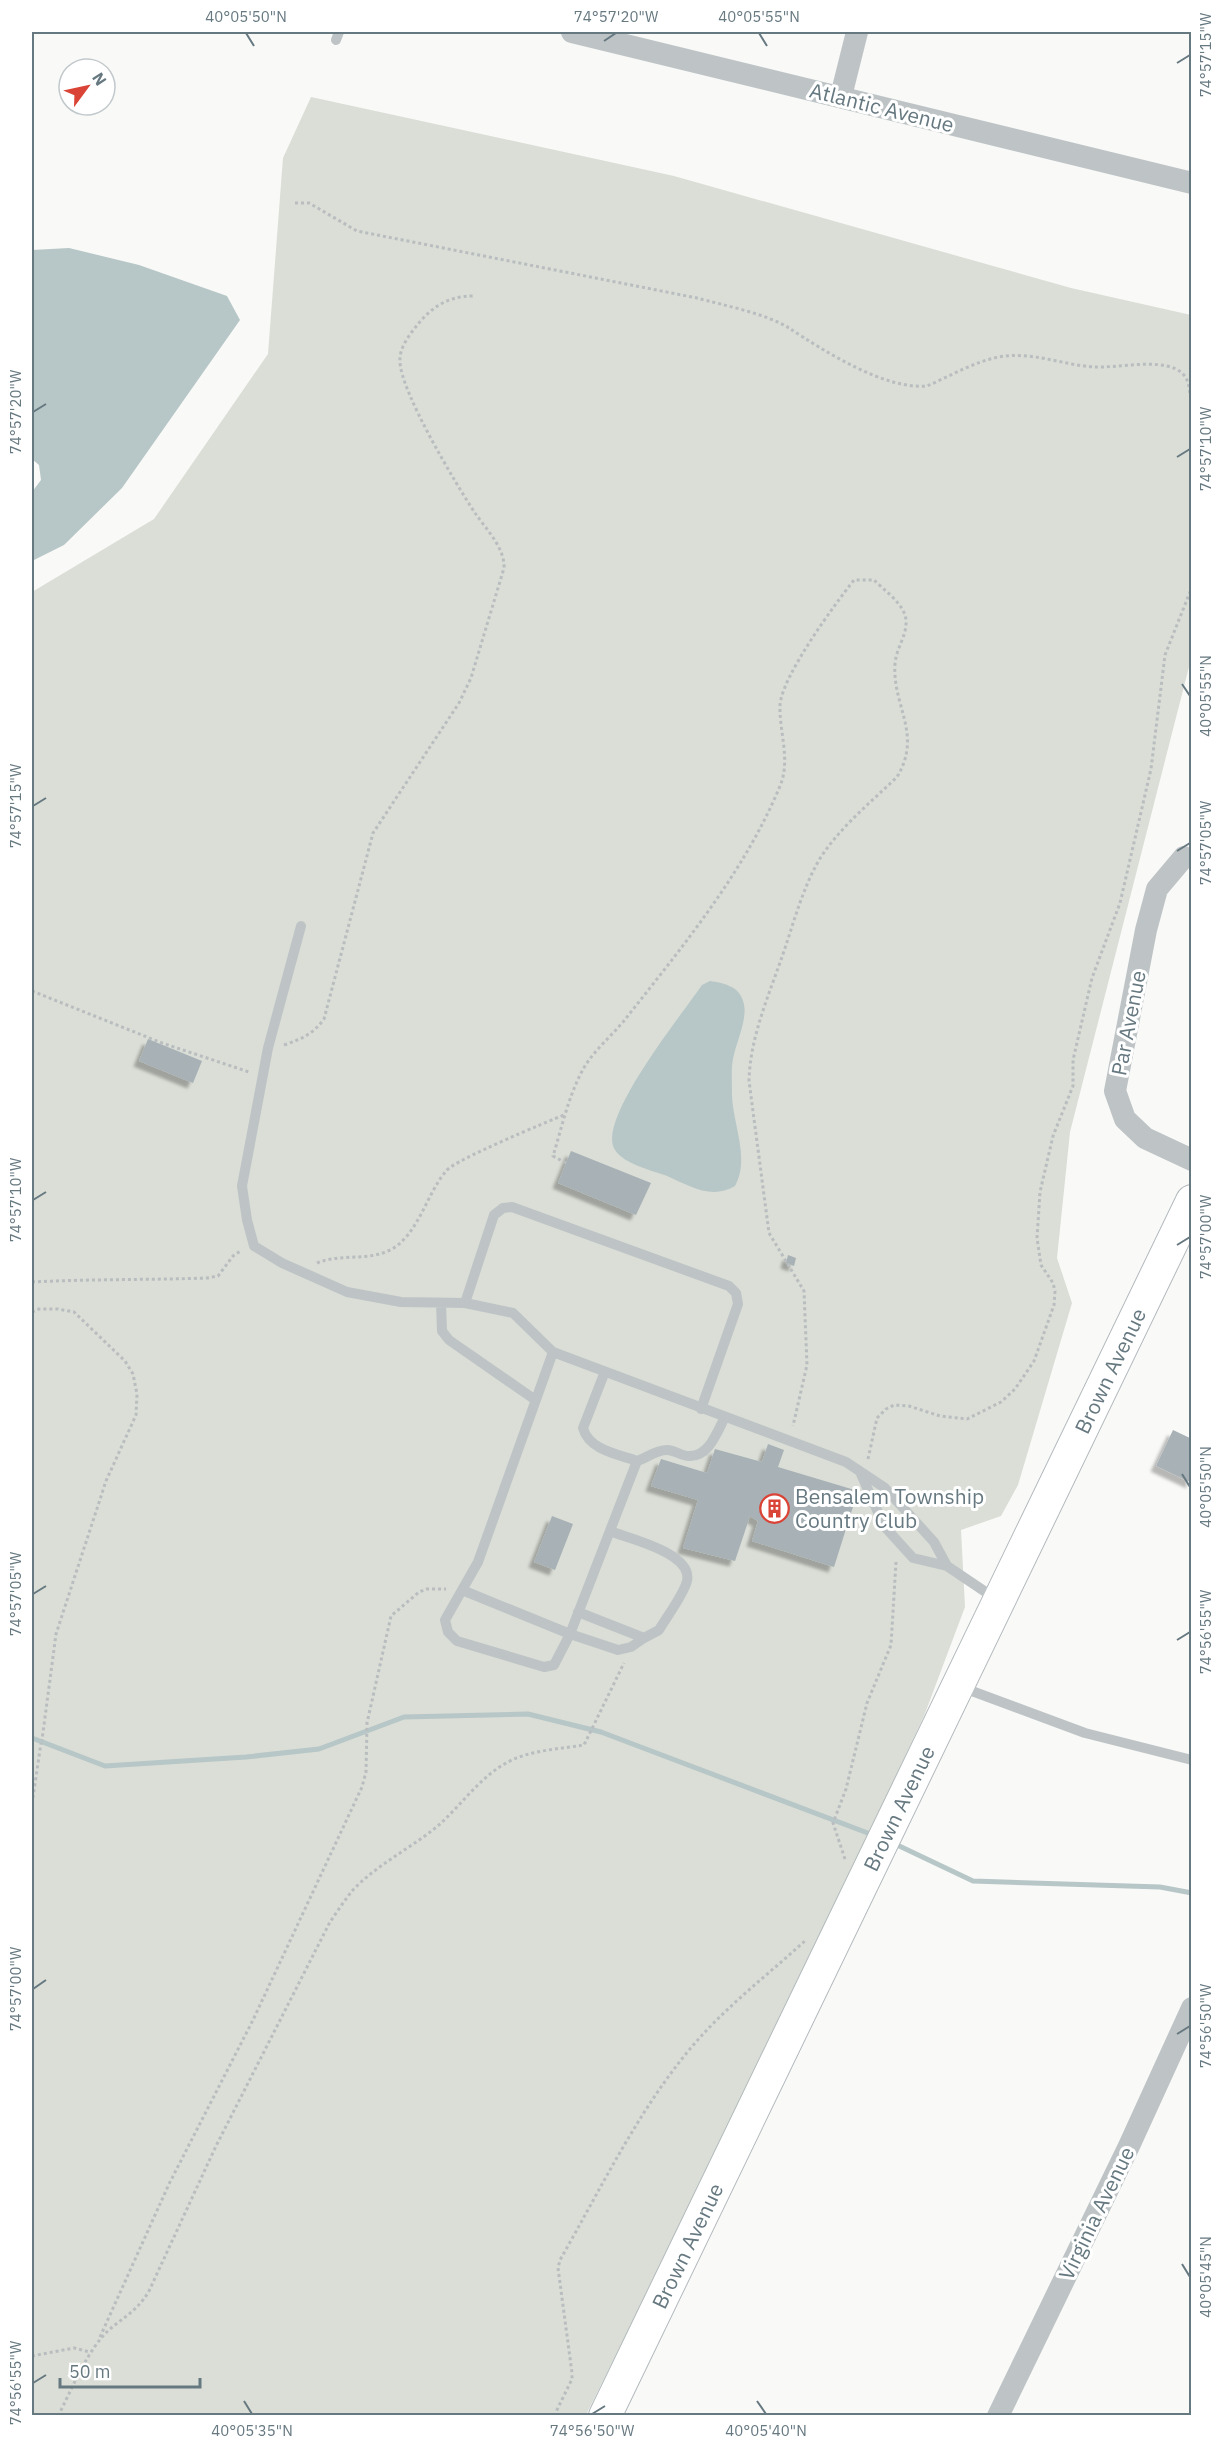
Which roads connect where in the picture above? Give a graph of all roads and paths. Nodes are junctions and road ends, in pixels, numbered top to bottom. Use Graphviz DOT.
graph roads {
  1 [pos="572,32"];
  2 [pos="857,32"];
  3 [pos="599,35"];
  4 [pos="841,96"];
  5 [pos="1191,183"];
  6 [pos="295,203"];
  7 [pos="473,296"];
  8 [pos="1191,404"];
  9 [pos="1191,587"];
  10 [pos="1184,857"];
  11 [pos="301,926"];
  12 [pos="32,990"];
  13 [pos="268,1048"];
  14 [pos="262,1076"];
  15 [pos="566,1114"];
  16 [pos="1191,1161"];
  17 [pos="566,1163"];
  18 [pos="1191,1201"];
  19 [pos="254,1246"];
  20 [pos="282,1263"];
  21 [pos="32,1282"];
  22 [pos="441,1303"];
  23 [pos="465,1304"];
  24 [pos="32,1312"];
  25 [pos="553,1353"];
  26 [pos="604,1374"];
  27 [pos="534,1399"];
  28 [pos="701,1408"];
  29 [pos="725,1417"];
  30 [pos="790,1439"];
  31 [pos="636,1461"];
  32 [pos="861,1473"];
  33 [pos="610,1531"];
  34 [pos="897,1543"];
  35 [pos="947,1566"];
  36 [pos="462,1590"];
  37 [pos="998,1601"];
  38 [pos="578,1612"];
  39 [pos="570,1634"];
  40 [pos="644,1638"];
  41 [pos="626,1657"];
  42 [pos="958,1686"];
  43 [pos="1191,1760"];
  44 [pos="32,1804"];
  45 [pos="841,1868"];
  46 [pos="811,1936"];
  47 [pos="1191,2008"];
  48 [pos="99,2342"];
  49 [pos="90,2352"];
  50 [pos="32,2356"];
  51 [pos="58,2415"];
  52 [pos="554,2415"];
  53 [pos="605,2415"];
  54 [pos="998,2415"];
  1 -- 3 [label="street, Atlantic Avenue"];
  2 -- 4 [label="street"];
  3 -- 4 [label="street, Atlantic Avenue"];
  4 -- 5 [label="street, Atlantic Avenue"];
  6 -- 8 [label="path"];
  7 -- 13 [label="path"];
  9 -- 32 [label="path"];
  10 -- 16 [label="street, Par Avenue"];
  11 -- 13 [label="lane"];
  12 -- 14 [label="path"];
  13 -- 14 [label="lane"];
  14 -- 19 [label="lane"];
  15 -- 17 [label="path"];
  15 -- 20 [label="path"];
  15 -- 30 [label="path"];
  18 -- 37 [label="street, Brown Avenue"];
  19 -- 20 [label="lane"];
  19 -- 21 [label="path"];
  20 -- 22 [label="lane"];
  22 -- 23 [label="lane"];
  22 -- 27 [label="lane"];
  23 -- 25 [label="lane"];
  23 -- 28 [label="lane"];
  24 -- 44 [label="path"];
  25 -- 26 [label="lane"];
  25 -- 27 [label="lane"];
  26 -- 28 [label="lane"];
  26 -- 31 [label="lane"];
  27 -- 36 [label="lane"];
  28 -- 29 [label="lane"];
  29 -- 30 [label="lane"];
  29 -- 31 [label="lane"];
  30 -- 32 [label="lane"];
  31 -- 33 [label="lane"];
  32 -- 34 [label="lane"];
  32 -- 35 [label="lane"];
  33 -- 38 [label="lane"];
  33 -- 40 [label="lane"];
  34 -- 35 [label="lane"];
  34 -- 45 [label="path"];
  35 -- 37 [label="lane"];
  36 -- 39 [label="lane"];
  36 -- 39 [label="lane"];
  36 -- 48 [label="path"];
  37 -- 42 [label="street, Brown Avenue"];
  38 -- 39 [label="lane"];
  38 -- 40 [label="lane"];
  39 -- 40 [label="lane"];
  41 -- 48 [label="path"];
  42 -- 43 [label="lane"];
  42 -- 53 [label="street, Brown Avenue"];
  46 -- 52 [label="path"];
  47 -- 54 [label="street, Virginia Avenue"];
  48 -- 49 [label="path"];
  49 -- 50 [label="path"];
  49 -- 51 [label="path"];
}
